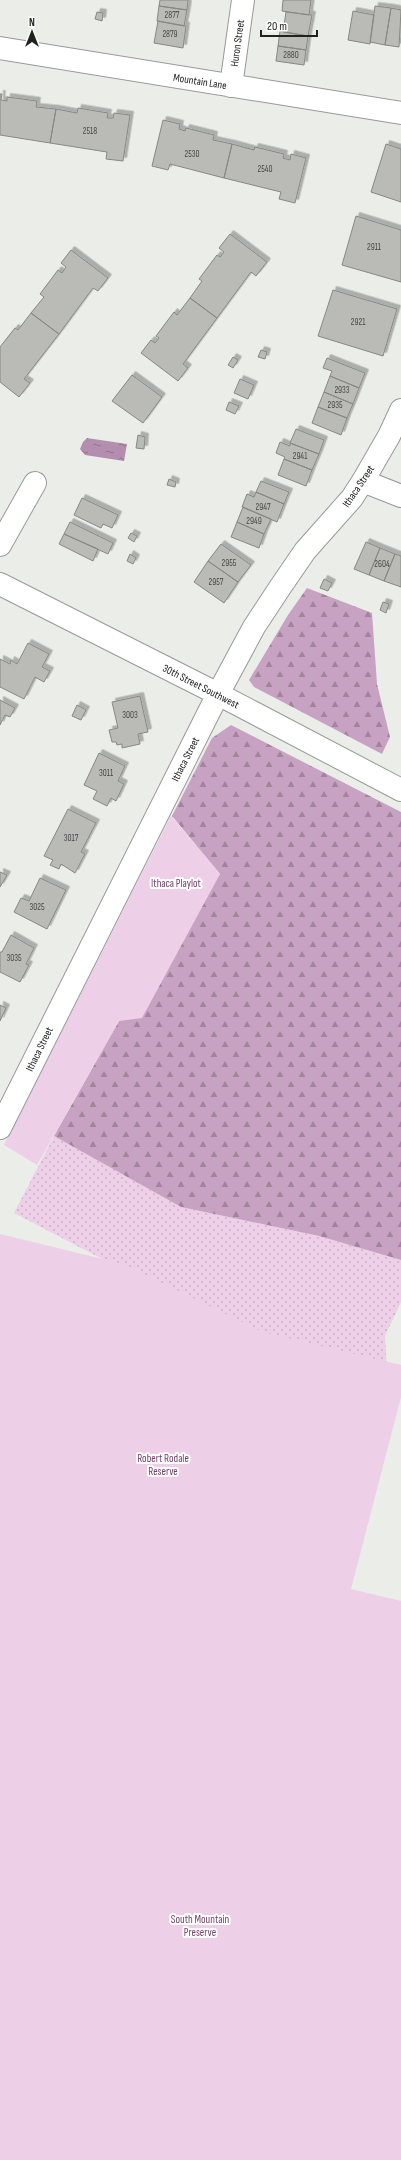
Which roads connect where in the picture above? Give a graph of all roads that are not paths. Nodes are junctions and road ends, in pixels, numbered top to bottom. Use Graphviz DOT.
graph roads {
  1 [pos="243,0"];
  2 [pos="0,48"];
  3 [pos="231,86"];
  4 [pos="401,113"];
  5 [pos="401,410"];
  6 [pos="363,481"];
  7 [pos="35,483"];
  8 [pos="401,496"];
  9 [pos="0,545"];
  10 [pos="0,584"];
  11 [pos="218,694"];
  12 [pos="401,790"];
  13 [pos="0,1128"];
  1 -- 3 [label="street, Huron Street"];
  2 -- 3 [label="street, Mountain Lane"];
  3 -- 4 [label="street, Mountain Lane"];
  5 -- 6 [label="street, Ithaca Street"];
  6 -- 8 [label="street"];
  6 -- 11 [label="street, Ithaca Street"];
  7 -- 9 [label="street"];
  10 -- 11 [label="street, 30th Street Southwest"];
  11 -- 12 [label="street, 30th Street Southwest"];
  11 -- 13 [label="street, Ithaca Street"];
}
